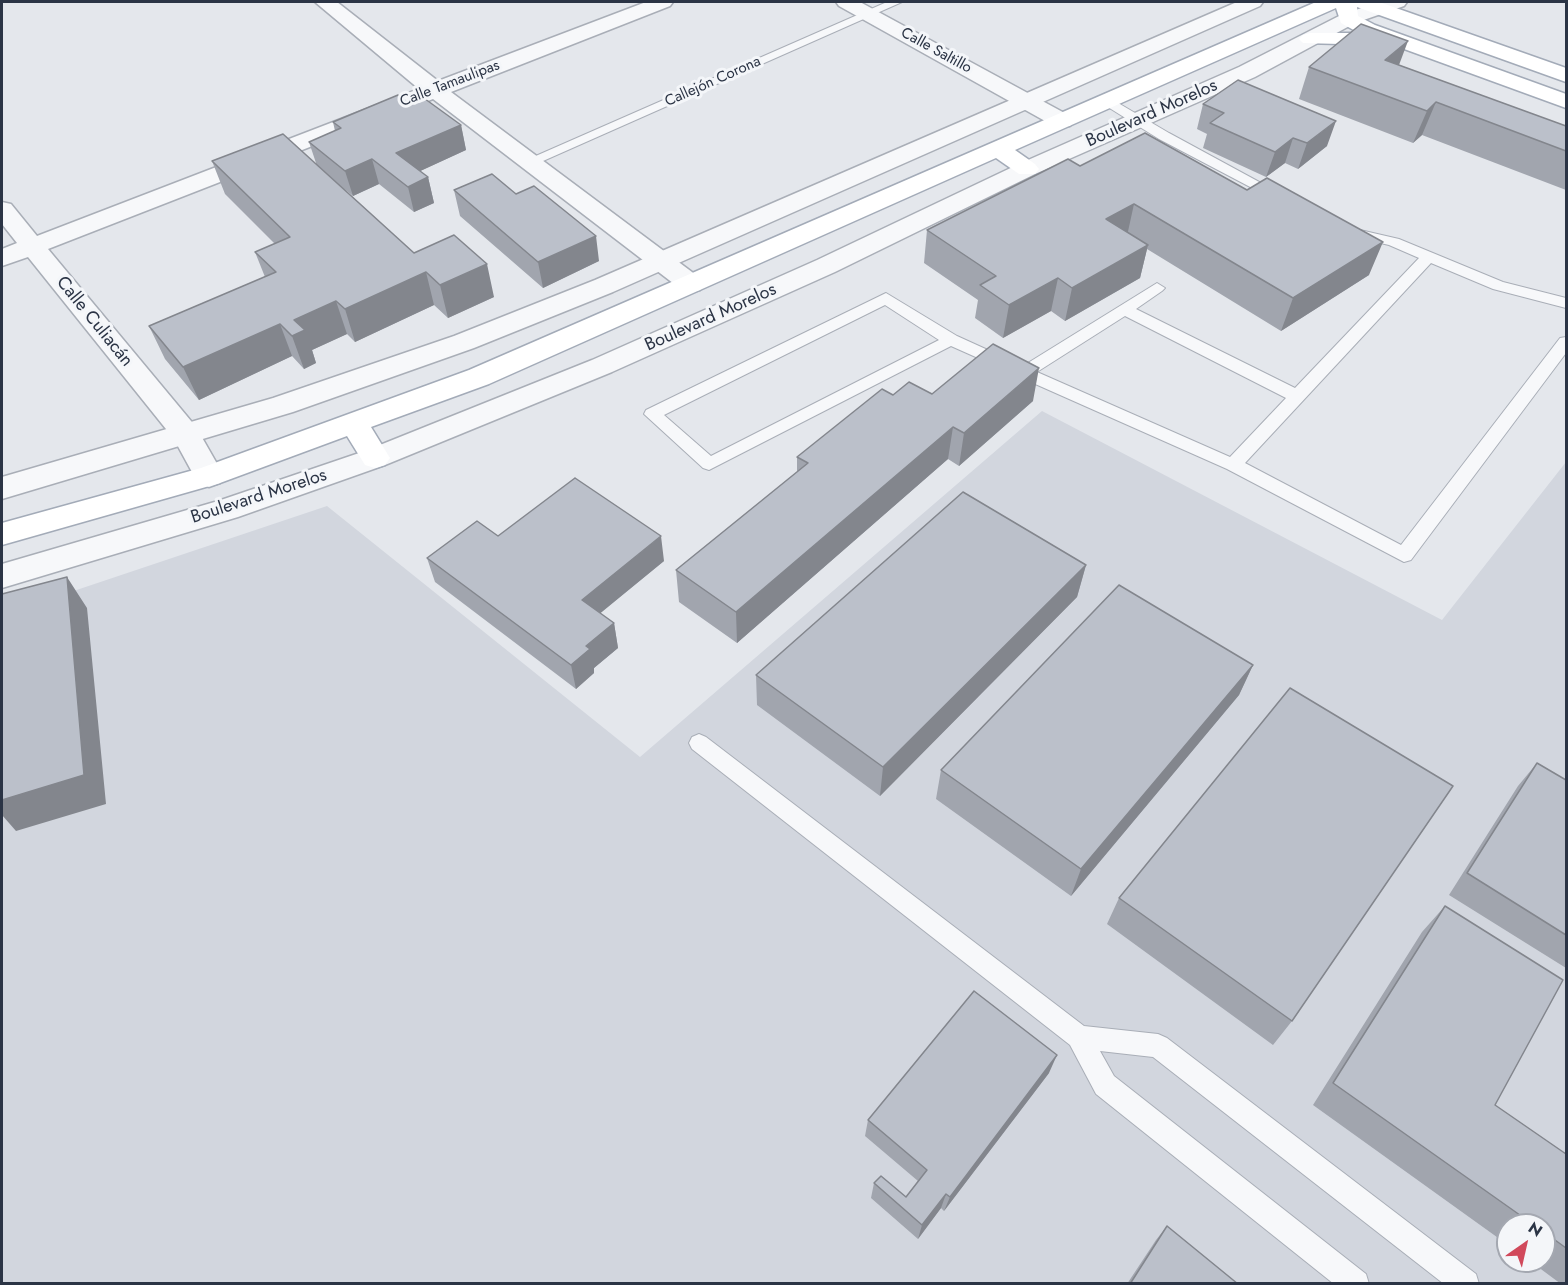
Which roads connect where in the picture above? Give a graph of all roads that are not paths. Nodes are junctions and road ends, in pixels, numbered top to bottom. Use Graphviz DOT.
graph roads {
  1 [pos="325,2"];
  2 [pos="663,2"];
  3 [pos="846,2"];
  4 [pos="896,2"];
  5 [pos="1253,2"];
  6 [pos="1361,6"];
  7 [pos="867,14"];
  8 [pos="1310,39"];
  9 [pos="1403,42"];
  10 [pos="1566,75"];
  11 [pos="435,90"];
  12 [pos="1026,100"];
  13 [pos="1108,101"];
  14 [pos="1566,101"];
  15 [pos="1138,120"];
  16 [pos="1062,122"];
  17 [pos="998,149"];
  18 [pos="529,162"];
  19 [pos="1027,169"];
  20 [pos="1289,202"];
  21 [pos="2,209"];
  22 [pos="1331,224"];
  23 [pos="32,246"];
  24 [pos="2,258"];
  25 [pos="1427,258"];
  26 [pos="660,260"];
  27 [pos="691,284"];
  28 [pos="1157,288"];
  29 [pos="1566,303"];
  30 [pos="1124,309"];
  31 [pos="951,340"];
  32 [pos="1566,342"];
  33 [pos="1022,374"];
  34 [pos="1297,396"];
  35 [pos="354,423"];
  36 [pos="186,434"];
  37 [pos="375,458"];
  38 [pos="1233,465"];
  39 [pos="209,476"];
  40 [pos="2,488"];
  41 [pos="2,534"];
  42 [pos="2,576"];
  43 [pos="699,743"];
  44 [pos="1079,1037"];
  45 [pos="1356,1284"];
  46 [pos="1466,1284"];
  1 -- 11 [label="street"];
  2 -- 11 [label="street, Calle Tamaulipas"];
  3 -- 7 [label="street, Calle Saltillo"];
  4 -- 7 [label="lane, Callejón Corona"];
  5 -- 12 [label="street"];
  6 -- 8 [label="street, Boulevard Morelos"];
  6 -- 9 [label="main road"];
  6 -- 10 [label="main road"];
  6 -- 13 [label="main road, Boulevard Morelos"];
  7 -- 12 [label="street, Calle Saltillo"];
  7 -- 18 [label="lane, Callejón Corona"];
  8 -- 9 [label="main road"];
  8 -- 15 [label="street, Boulevard Morelos"];
  9 -- 14 [label="main road"];
  11 -- 18 [label="street"];
  11 -- 23 [label="street, Calle Tamaulipas"];
  12 -- 16 [label="street, Calle Saltillo"];
  12 -- 26 [label="street"];
  13 -- 15 [label="lane"];
  13 -- 16 [label="main road, Boulevard Morelos"];
  15 -- 19 [label="street, Boulevard Morelos"];
  15 -- 20 [label="lane"];
  16 -- 17 [label="main road, Boulevard Morelos"];
  17 -- 19 [label="main road"];
  17 -- 27 [label="main road, Boulevard Morelos"];
  18 -- 26 [label="street"];
  19 -- 37 [label="street, Boulevard Morelos"];
  21 -- 23 [label="street, Calle Culiacán"];
  22 -- 25 [label="lane"];
  23 -- 24 [label="street, Calle Tamaulipas"];
  23 -- 36 [label="street, Calle Culiacán"];
  25 -- 29 [label="lane"];
  25 -- 34 [label="lane"];
  26 -- 27 [label="street"];
  26 -- 36 [label="street"];
  27 -- 35 [label="main road, Boulevard Morelos"];
  28 -- 30 [label="lane"];
  30 -- 33 [label="lane"];
  30 -- 34 [label="lane"];
  31 -- 31 [label="lane"];
  31 -- 33 [label="lane"];
  32 -- 38 [label="lane"];
  33 -- 38 [label="lane"];
  34 -- 38 [label="lane"];
  35 -- 37 [label="main road"];
  35 -- 39 [label="main road, Boulevard Morelos"];
  36 -- 39 [label="street, Calle Culiacán"];
  36 -- 40 [label="street"];
  37 -- 42 [label="street, Boulevard Morelos"];
  39 -- 41 [label="main road, Boulevard Morelos"];
  43 -- 44 [label="lane"];
  44 -- 45 [label="lane"];
  44 -- 46 [label="lane"];
}
